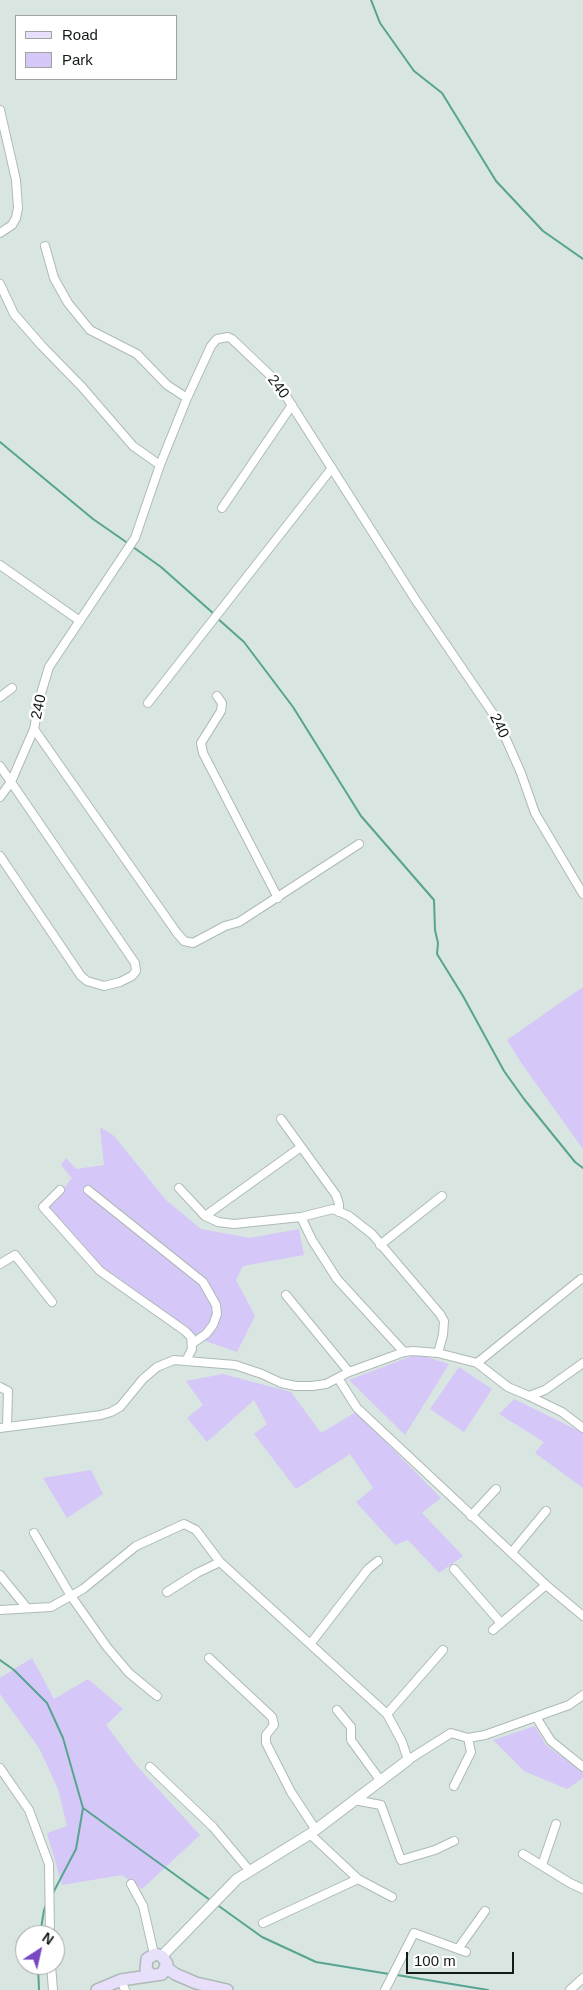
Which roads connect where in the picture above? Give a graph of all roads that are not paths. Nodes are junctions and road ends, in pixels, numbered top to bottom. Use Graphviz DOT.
graph roads {
  1 [pos="0,110"];
  2 [pos="0,233"];
  3 [pos="44,246"];
  4 [pos="0,284"];
  5 [pos="187,398"];
  6 [pos="292,405"];
  7 [pos="160,465"];
  8 [pos="332,468"];
  9 [pos="222,508"];
  10 [pos="0,565"];
  11 [pos="80,621"];
  12 [pos="12,688"];
  13 [pos="217,696"];
  14 [pos="0,697"];
  15 [pos="148,704"];
  16 [pos="34,728"];
  17 [pos="0,766"];
  18 [pos="11,782"];
  19 [pos="0,797"];
  20 [pos="359,844"];
  21 [pos="0,856"];
  22 [pos="583,894"];
  23 [pos="278,898"];
  24 [pos="281,1119"];
  25 [pos="301,1147"];
  26 [pos="179,1188"];
  27 [pos="60,1190"];
  28 [pos="88,1190"];
  29 [pos="442,1196"];
  30 [pos="339,1212"];
  31 [pos="205,1216"];
  32 [pos="301,1217"];
  33 [pos="380,1244"];
  34 [pos="0,1264"];
  35 [pos="581,1279"];
  36 [pos="286,1295"];
  37 [pos="52,1302"];
  38 [pos="193,1343"];
  39 [pos="404,1352"];
  40 [pos="438,1353"];
  41 [pos="186,1361"];
  42 [pos="583,1362"];
  43 [pos="477,1363"];
  44 [pos="349,1372"];
  45 [pos="338,1378"];
  46 [pos="0,1386"];
  47 [pos="529,1396"];
  48 [pos="583,1417"];
  49 [pos="573,1421"];
  50 [pos="4,1427"];
  51 [pos="583,1428"];
  52 [pos="496,1489"];
  53 [pos="546,1511"];
  54 [pos="471,1516"];
  55 [pos="34,1533"];
  56 [pos="512,1552"];
  57 [pos="378,1561"];
  58 [pos="220,1562"];
  59 [pos="454,1570"];
  60 [pos="0,1575"];
  61 [pos="546,1585"];
  62 [pos="167,1592"];
  63 [pos="71,1596"];
  64 [pos="26,1608"];
  65 [pos="0,1610"];
  66 [pos="583,1616"];
  67 [pos="501,1623"];
  68 [pos="492,1630"];
  69 [pos="311,1643"];
  70 [pos="443,1650"];
  71 [pos="209,1658"];
  72 [pos="583,1695"];
  73 [pos="158,1696"];
  74 [pos="337,1710"];
  75 [pos="387,1714"];
  76 [pos="536,1717"];
  77 [pos="468,1738"];
  78 [pos="408,1760"];
  79 [pos="150,1767"];
  80 [pos="583,1767"];
  81 [pos="0,1768"];
  82 [pos="380,1780"];
  83 [pos="454,1786"];
  84 [pos="354,1800"];
  85 [pos="556,1824"];
  86 [pos="313,1832"];
  87 [pos="454,1842"];
  88 [pos="523,1854"];
  89 [pos="542,1865"];
  90 [pos="249,1870"];
  91 [pos="358,1878"];
  92 [pos="132,1884"];
  93 [pos="583,1890"];
  94 [pos="392,1896"];
  95 [pos="485,1911"];
  96 [pos="263,1923"];
  97 [pos="50,1925"];
  98 [pos="458,1949"];
  99 [pos="466,1952"];
  100 [pos="154,1957"];
  101 [pos="159,1973"];
  102 [pos="52,1975"];
  103 [pos="583,1978"];
  104 [pos="123,1985"];
  105 [pos="53,1990"];
  106 [pos="97,1990"];
  107 [pos="196,1990"];
  108 [pos="227,1990"];
  109 [pos="384,1990"];
  110 [pos="570,1990"];
  1 -- 2 [label="street"];
  3 -- 5 [label="street"];
  4 -- 7 [label="street"];
  5 -- 6 [label="street, 240"];
  5 -- 7 [label="street, 240"];
  6 -- 8 [label="street, 240"];
  6 -- 9 [label="street"];
  7 -- 11 [label="street, 240"];
  8 -- 15 [label="street"];
  8 -- 22 [label="street, 240"];
  10 -- 11 [label="street"];
  11 -- 16 [label="street, 240"];
  12 -- 14 [label="street"];
  13 -- 23 [label="street"];
  16 -- 18 [label="street, 240"];
  16 -- 23 [label="street"];
  17 -- 18 [label="street"];
  18 -- 19 [label="street, 240"];
  18 -- 21 [label="street"];
  20 -- 23 [label="street"];
  24 -- 25 [label="street"];
  25 -- 30 [label="street"];
  25 -- 31 [label="street"];
  26 -- 31 [label="street"];
  27 -- 38 [label="street"];
  28 -- 38 [label="street"];
  29 -- 33 [label="street"];
  30 -- 32 [label="street"];
  30 -- 33 [label="street"];
  31 -- 32 [label="street"];
  32 -- 39 [label="street"];
  33 -- 40 [label="street"];
  34 -- 37 [label="street"];
  35 -- 43 [label="street"];
  36 -- 44 [label="street"];
  38 -- 41 [label="street"];
  39 -- 40 [label="street"];
  39 -- 44 [label="street"];
  40 -- 43 [label="street"];
  41 -- 45 [label="street"];
  41 -- 50 [label="street"];
  42 -- 47 [label="street"];
  43 -- 47 [label="street"];
  44 -- 45 [label="street"];
  45 -- 54 [label="street"];
  46 -- 50 [label="street"];
  47 -- 49 [label="street"];
  48 -- 49 [label="street"];
  49 -- 51 [label="street"];
  52 -- 54 [label="street"];
  53 -- 56 [label="street"];
  54 -- 56 [label="street"];
  55 -- 63 [label="street"];
  56 -- 61 [label="street"];
  57 -- 69 [label="street"];
  58 -- 62 [label="street"];
  58 -- 63 [label="street"];
  58 -- 69 [label="street"];
  59 -- 67 [label="street"];
  60 -- 64 [label="street"];
  61 -- 66 [label="street"];
  61 -- 67 [label="street"];
  63 -- 64 [label="street"];
  63 -- 73 [label="street"];
  64 -- 65 [label="street"];
  67 -- 68 [label="street"];
  69 -- 75 [label="street"];
  70 -- 75 [label="street"];
  71 -- 86 [label="street"];
  72 -- 76 [label="street"];
  74 -- 82 [label="street"];
  75 -- 78 [label="street"];
  76 -- 77 [label="street"];
  76 -- 80 [label="street"];
  77 -- 78 [label="street"];
  77 -- 83 [label="street"];
  78 -- 82 [label="street"];
  79 -- 90 [label="street"];
  81 -- 97 [label="street"];
  82 -- 84 [label="street"];
  84 -- 86 [label="street"];
  84 -- 87 [label="street"];
  85 -- 89 [label="street"];
  86 -- 90 [label="street"];
  86 -- 91 [label="street"];
  88 -- 89 [label="street"];
  89 -- 93 [label="street"];
  90 -- 100 [label="street"];
  91 -- 94 [label="street"];
  91 -- 96 [label="street"];
  92 -- 100 [label="street"];
  95 -- 98 [label="street"];
  98 -- 99 [label="street"];
  98 -- 109 [label="street"];
  100 -- 101 [label="main road"];
  100 -- 101 [label="main road"];
  100 -- 104 [label="main road"];
  101 -- 104 [label="main road"];
  101 -- 107 [label="main road"];
  101 -- 108 [label="main road"];
  102 -- 105 [label="street"];
  103 -- 110 [label="street"];
  104 -- 106 [label="main road"];
}
